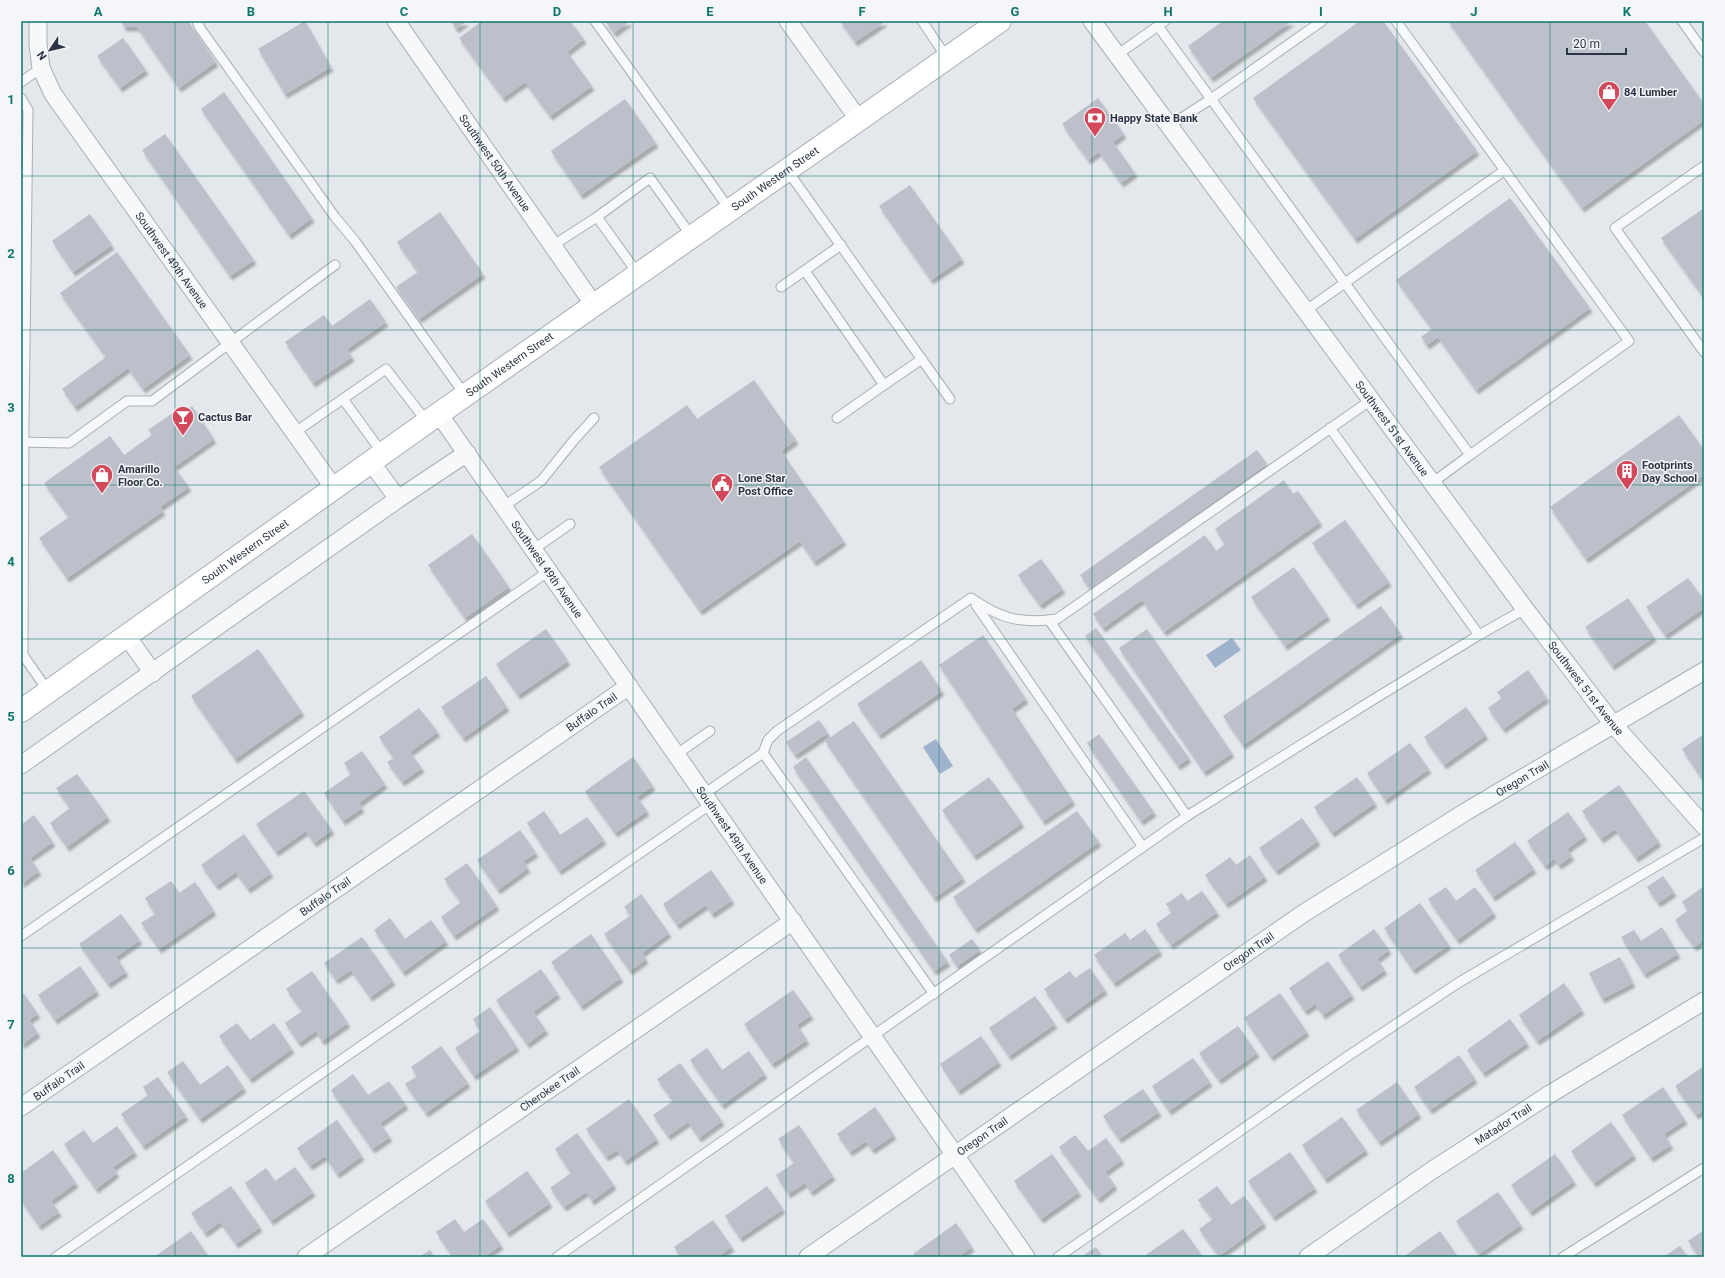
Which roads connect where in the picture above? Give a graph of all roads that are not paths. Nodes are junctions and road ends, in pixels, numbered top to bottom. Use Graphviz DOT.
graph roads {
  1 [pos="38,21"];
  2 [pos="197,21"];
  3 [pos="396,21"];
  4 [pos="596,21"];
  5 [pos="788,21"];
  6 [pos="922,21"];
  7 [pos="1092,21"];
  8 [pos="1322,21"];
  9 [pos="1396,21"];
  10 [pos="1682,21"];
  11 [pos="1162,24"];
  12 [pos="988,25"];
  13 [pos="1704,52"];
  14 [pos="1117,55"];
  15 [pos="947,58"];
  16 [pos="41,68"];
  17 [pos="21,82"];
  18 [pos="21,98"];
  19 [pos="1211,99"];
  20 [pos="859,120"];
  21 [pos="1169,126"];
  22 [pos="1704,166"];
  23 [pos="787,170"];
  24 [pos="1505,170"];
  25 [pos="730,210"];
  26 [pos="597,216"];
  27 [pos="692,237"];
  28 [pos="841,245"];
  29 [pos="552,246"];
  30 [pos="335,265"];
  31 [pos="805,270"];
  32 [pos="638,274"];
  33 [pos="1345,282"];
  34 [pos="781,287"];
  35 [pos="594,305"];
  36 [pos="1305,311"];
  37 [pos="229,343"];
  38 [pos="1704,352"];
  39 [pos="922,359"];
  40 [pos="884,385"];
  41 [pos="465,396"];
  42 [pos="343,399"];
  43 [pos="950,399"];
  44 [pos="1370,400"];
  45 [pos="433,418"];
  46 [pos="594,418"];
  47 [pos="837,418"];
  48 [pos="1330,428"];
  49 [pos="294,433"];
  50 [pos="22,442"];
  51 [pos="467,453"];
  52 [pos="1470,455"];
  53 [pos="377,458"];
  54 [pos="1432,483"];
  55 [pos="334,488"];
  56 [pos="398,499"];
  57 [pos="504,506"];
  58 [pos="570,524"];
  59 [pos="534,549"];
  60 [pos="549,571"];
  61 [pos="971,598"];
  62 [pos="1525,610"];
  63 [pos="1049,620"];
  64 [pos="126,635"];
  65 [pos="1479,636"];
  66 [pos="1704,671"];
  67 [pos="153,673"];
  68 [pos="629,686"];
  69 [pos="48,691"];
  70 [pos="21,711"];
  71 [pos="1613,724"];
  72 [pos="710,730"];
  73 [pos="763,753"];
  74 [pos="677,754"];
  75 [pos="21,765"];
  76 [pos="708,799"];
  77 [pos="1187,816"];
  78 [pos="1704,826"];
  79 [pos="1704,838"];
  80 [pos="1144,847"];
  81 [pos="793,921"];
  82 [pos="21,936"];
  83 [pos="934,994"];
  84 [pos="1704,1001"];
  85 [pos="873,1036"];
  86 [pos="21,1107"];
  87 [pos="955,1155"];
  88 [pos="1704,1168"];
  89 [pos="56,1257"];
  90 [pos="306,1257"];
  91 [pos="557,1257"];
  92 [pos="808,1257"];
  93 [pos="1026,1257"];
  94 [pos="1058,1257"];
  95 [pos="1308,1257"];
  96 [pos="1563,1257"];
  1 -- 16 [label="street, Southwest 49th Avenue"];
  2 -- 41 [label="lane"];
  3 -- 29 [label="street, Southwest 50th Avenue"];
  4 -- 25 [label="lane"];
  5 -- 20 [label="street"];
  6 -- 15 [label="lane"];
  7 -- 14 [label="street, Southwest 51st Avenue"];
  8 -- 19 [label="lane"];
  9 -- 24 [label="lane"];
  10 -- 13 [label="lane"];
  11 -- 14 [label="lane"];
  11 -- 19 [label="lane"];
  12 -- 15 [label="main road, South Western Street"];
  14 -- 21 [label="street, Southwest 51st Avenue"];
  15 -- 20 [label="main road, South Western Street"];
  16 -- 17 [label="lane"];
  16 -- 37 [label="street, Southwest 49th Avenue"];
  18 -- 50 [label="lane"];
  19 -- 21 [label="lane"];
  19 -- 33 [label="lane"];
  20 -- 23 [label="main road, South Western Street"];
  21 -- 36 [label="street, Southwest 51st Avenue"];
  22 -- 38 [label="lane"];
  23 -- 25 [label="main road, South Western Street"];
  23 -- 28 [label="lane"];
  24 -- 33 [label="lane"];
  24 -- 52 [label="lane"];
  25 -- 27 [label="main road, South Western Street"];
  26 -- 27 [label="lane"];
  26 -- 29 [label="lane"];
  26 -- 32 [label="lane"];
  27 -- 32 [label="main road, South Western Street"];
  28 -- 31 [label="lane"];
  28 -- 39 [label="lane"];
  29 -- 35 [label="street, Southwest 50th Avenue"];
  30 -- 37 [label="lane"];
  31 -- 34 [label="lane"];
  31 -- 40 [label="lane"];
  32 -- 35 [label="main road, South Western Street"];
  33 -- 36 [label="lane"];
  33 -- 52 [label="lane"];
  35 -- 41 [label="main road, South Western Street"];
  36 -- 44 [label="street, Southwest 51st Avenue"];
  37 -- 49 [label="street, Southwest 49th Avenue"];
  37 -- 50 [label="lane"];
  39 -- 40 [label="lane"];
  39 -- 43 [label="lane"];
  40 -- 47 [label="lane"];
  41 -- 45 [label="main road, South Western Street"];
  42 -- 45 [label="lane"];
  42 -- 49 [label="lane"];
  42 -- 53 [label="lane"];
  44 -- 48 [label="lane"];
  44 -- 54 [label="street, Southwest 51st Avenue"];
  45 -- 51 [label="street, Southwest 49th Avenue"];
  45 -- 53 [label="main road, South Western Street"];
  46 -- 57 [label="lane"];
  48 -- 63 [label="lane"];
  48 -- 65 [label="lane"];
  49 -- 55 [label="street, Southwest 49th Avenue"];
  50 -- 69 [label="lane"];
  51 -- 56 [label="street"];
  51 -- 57 [label="street, Southwest 49th Avenue"];
  52 -- 54 [label="lane"];
  53 -- 55 [label="main road, South Western Street"];
  53 -- 56 [label="street"];
  54 -- 62 [label="street, Southwest 51st Avenue"];
  55 -- 64 [label="main road, South Western Street"];
  56 -- 67 [label="street"];
  57 -- 59 [label="street, Southwest 49th Avenue"];
  58 -- 59 [label="lane"];
  59 -- 60 [label="street, Southwest 49th Avenue"];
  60 -- 68 [label="street, Southwest 49th Avenue"];
  60 -- 82 [label="lane"];
  61 -- 63 [label="lane"];
  61 -- 73 [label="lane"];
  61 -- 80 [label="lane"];
  62 -- 65 [label="lane"];
  62 -- 71 [label="street, Southwest 51st Avenue"];
  63 -- 77 [label="lane"];
  64 -- 67 [label="street"];
  64 -- 69 [label="main road, South Western Street"];
  65 -- 77 [label="lane"];
  66 -- 71 [label="street, Oregon Trail"];
  67 -- 75 [label="street"];
  68 -- 74 [label="street, Southwest 49th Avenue"];
  68 -- 86 [label="street, Buffalo Trail"];
  69 -- 70 [label="main road, South Western Street"];
  71 -- 78 [label="street, Southwest 51st Avenue"];
  71 -- 87 [label="street, Oregon Trail"];
  72 -- 74 [label="lane"];
  73 -- 76 [label="lane"];
  73 -- 83 [label="lane"];
  74 -- 76 [label="street, Southwest 49th Avenue"];
  76 -- 81 [label="street, Southwest 49th Avenue"];
  76 -- 89 [label="lane"];
  77 -- 80 [label="lane"];
  79 -- 94 [label="lane"];
  80 -- 83 [label="lane"];
  81 -- 85 [label="street, Southwest 49th Avenue"];
  81 -- 90 [label="street, Cherokee Trail"];
  83 -- 85 [label="lane"];
  84 -- 95 [label="street, Matador Trail"];
  85 -- 87 [label="street, Southwest 49th Avenue"];
  85 -- 91 [label="lane"];
  87 -- 92 [label="street, Oregon Trail"];
  87 -- 93 [label="street, Southwest 49th Avenue"];
  88 -- 96 [label="lane"];
}
